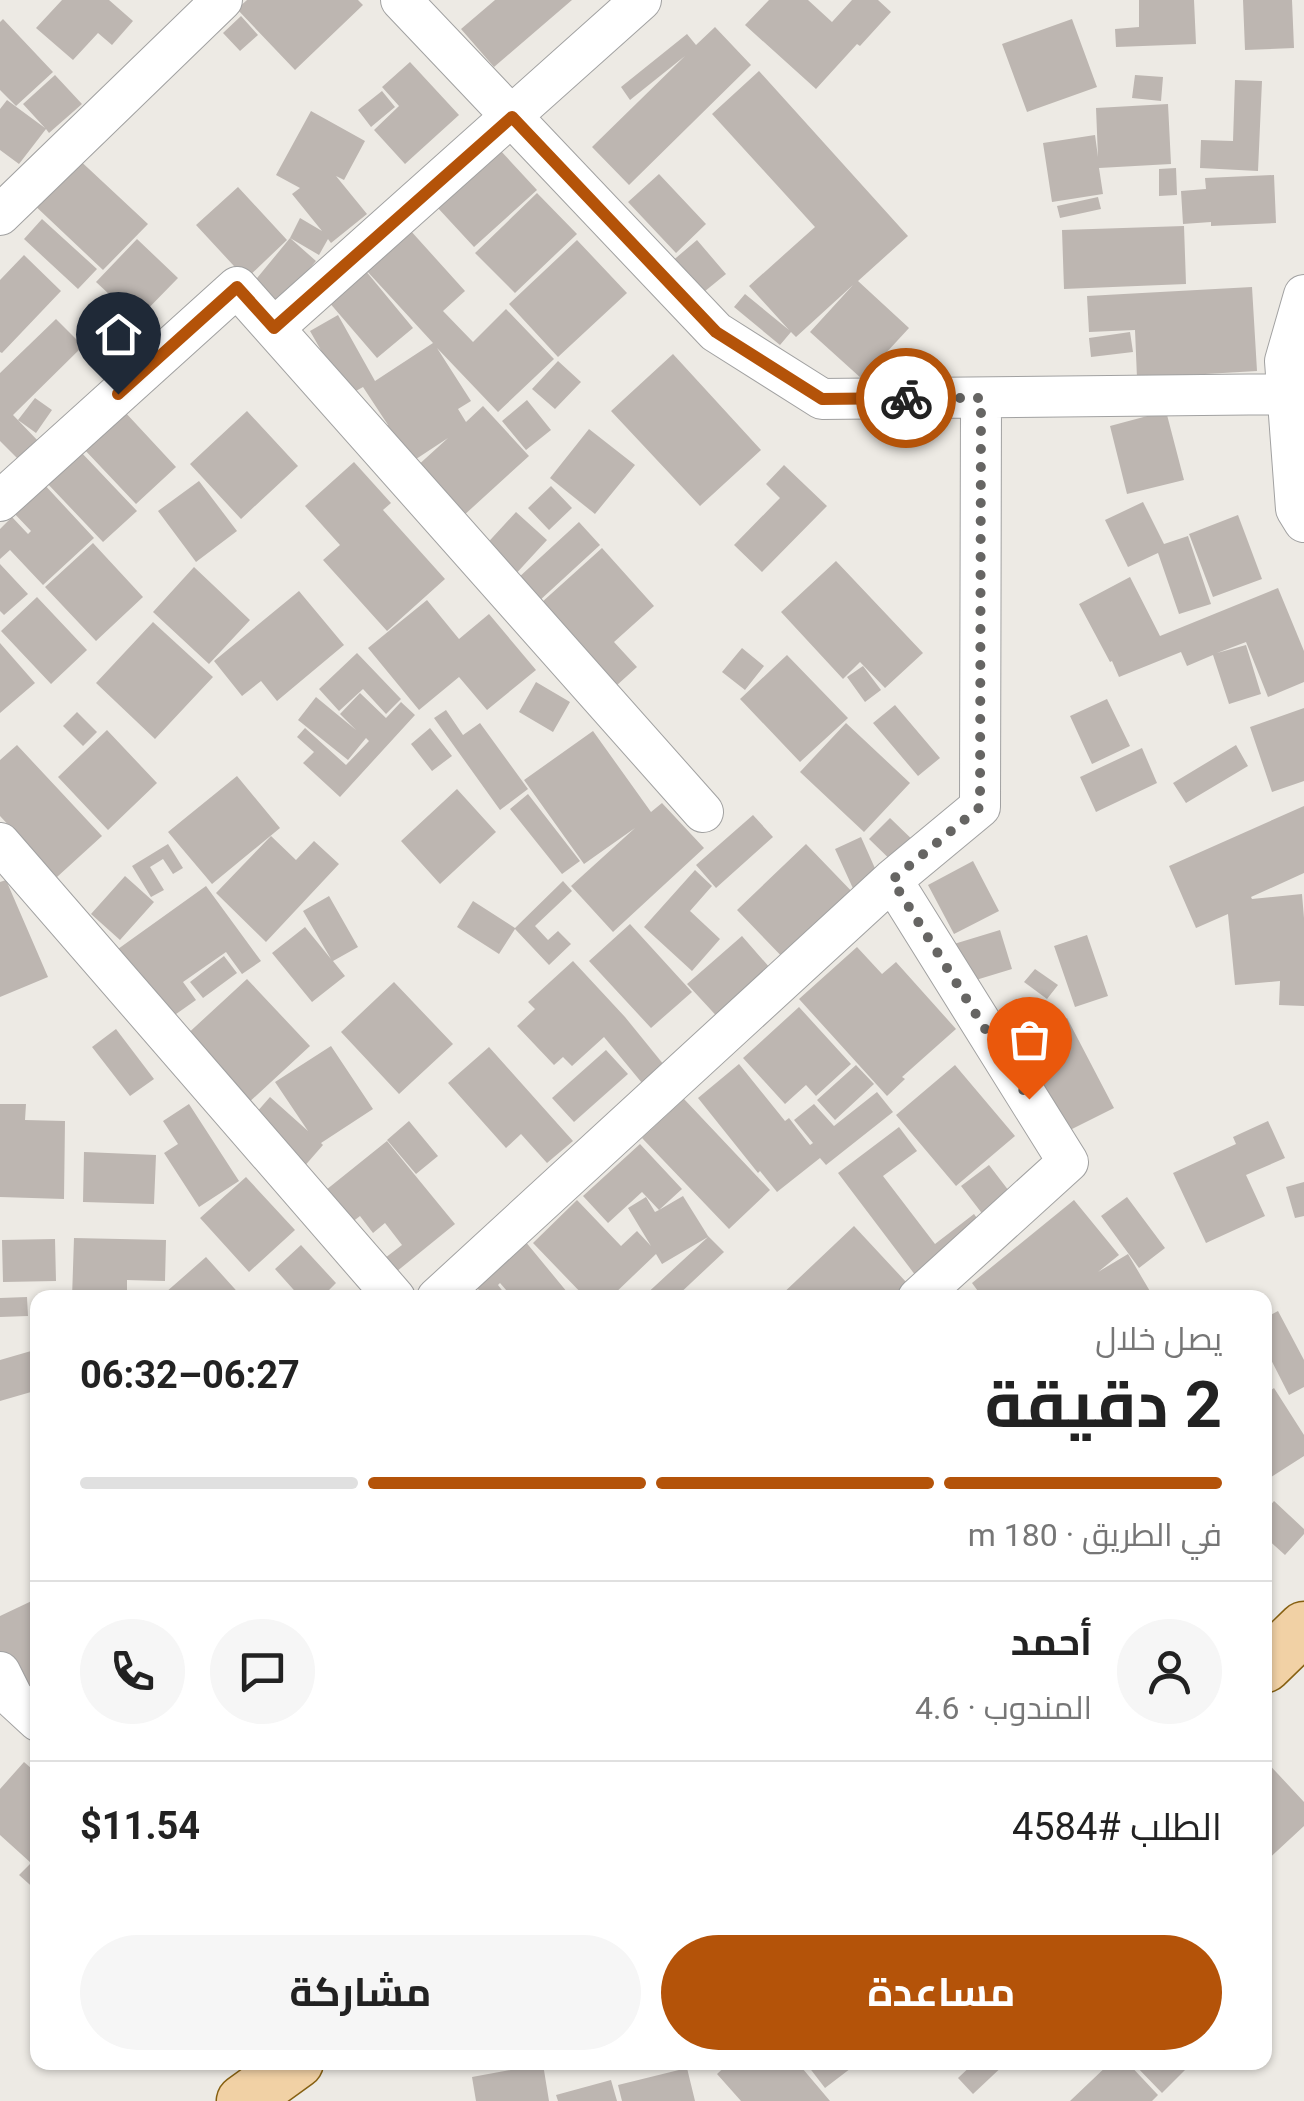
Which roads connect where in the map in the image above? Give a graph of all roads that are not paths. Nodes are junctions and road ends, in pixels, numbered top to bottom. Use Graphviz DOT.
graph roads {
  1 [pos="222,0"];
  2 [pos="401,0"];
  3 [pos="642,0"];
  4 [pos="512,117"];
  5 [pos="0,215"];
  6 [pos="1304,295"];
  7 [pos="274,328"];
  8 [pos="1287,394"];
  9 [pos="981,398"];
  10 [pos="0,500"];
  11 [pos="1304,522"];
  12 [pos="703,812"];
  13 [pos="0,844"];
  14 [pos="892,880"];
  15 [pos="388,1290"];
  16 [pos="446,1290"];
  17 [pos="927,1290"];
  18 [pos="1304,1628"];
  19 [pos="1272,1659"];
  20 [pos="0,1672"];
  21 [pos="30,1714"];
  22 [pos="286,2070"];
  23 [pos="244,2101"];
  1 -- 5 [label="street"];
  2 -- 4 [label="street"];
  3 -- 4 [label="street"];
  4 -- 7 [label="street"];
  4 -- 9 [label="street"];
  6 -- 8 [label="street"];
  7 -- 10 [label="street"];
  7 -- 12 [label="street"];
  8 -- 9 [label="street"];
  8 -- 11 [label="street"];
  9 -- 14 [label="street"];
  13 -- 15 [label="street"];
  14 -- 16 [label="street"];
  14 -- 17 [label="street"];
  18 -- 19 [label="main road"];
  20 -- 21 [label="street"];
  22 -- 23 [label="main road"];
}
